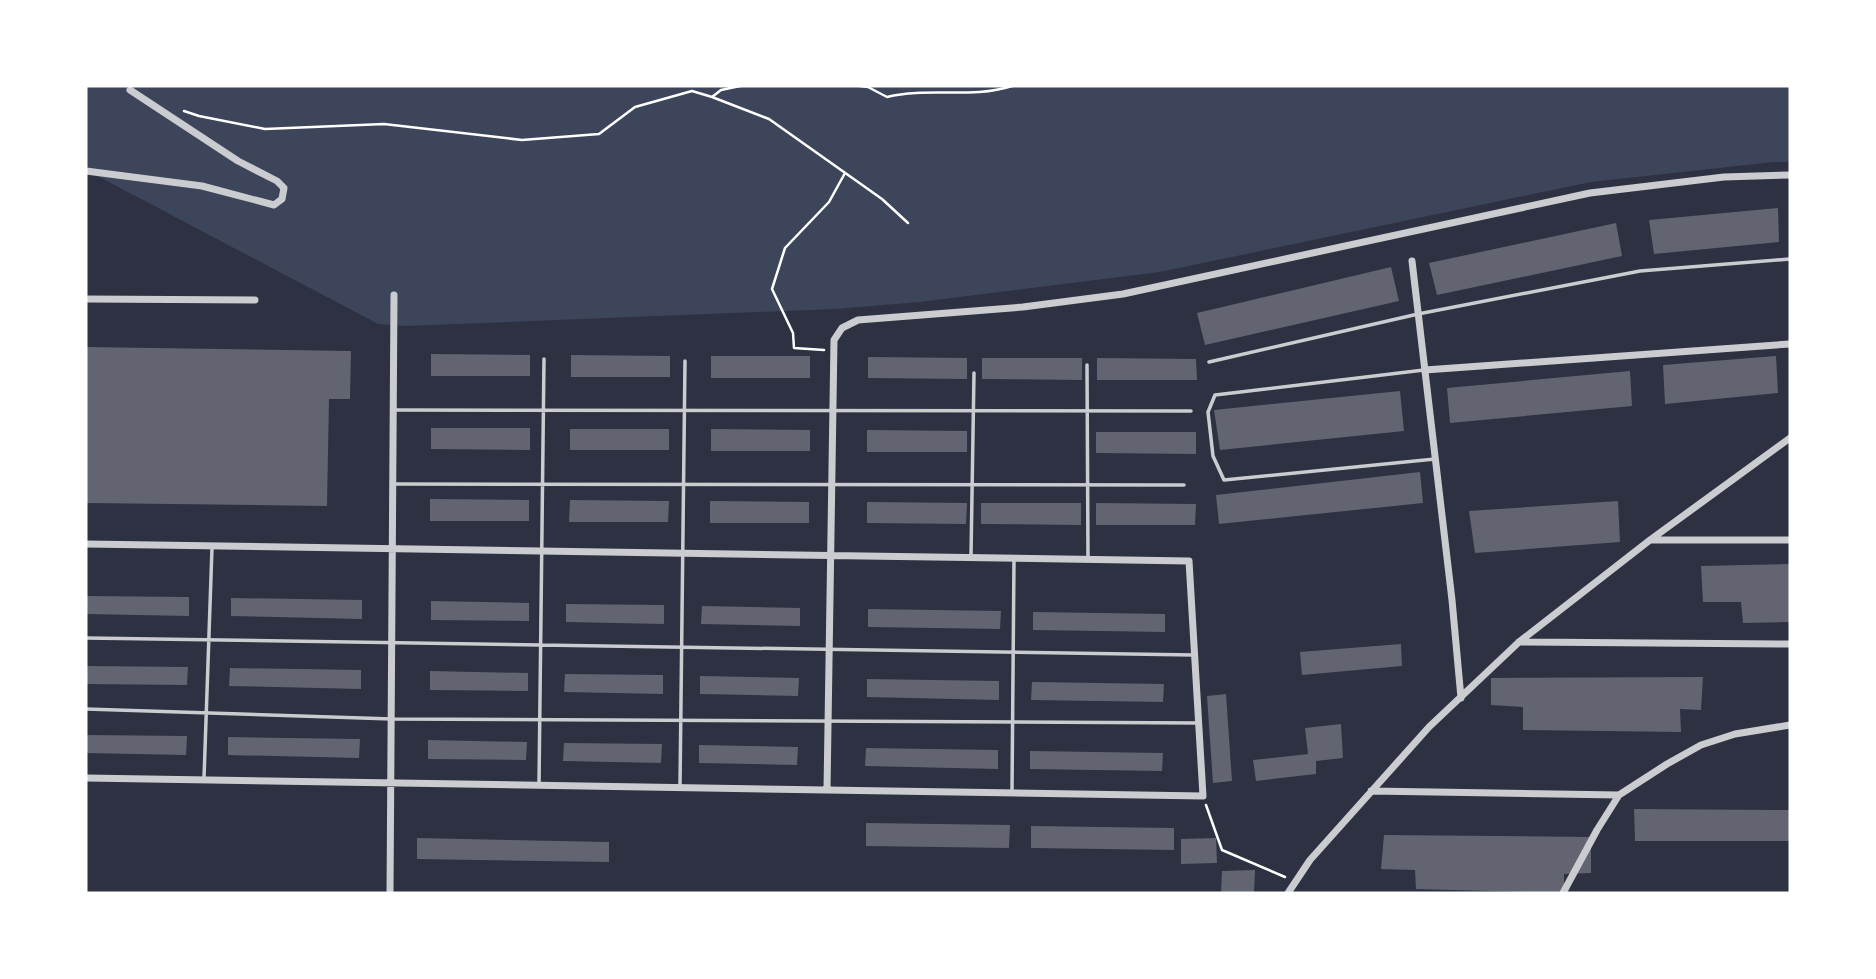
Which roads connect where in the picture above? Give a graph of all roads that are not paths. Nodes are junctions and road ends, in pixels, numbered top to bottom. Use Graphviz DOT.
graph roads {
  1 [pos="130,90"];
  2 [pos="86,171"];
  3 [pos="1790,176"];
  4 [pos="1790,260"];
  5 [pos="1412,261"];
  6 [pos="394,295"];
  7 [pos="86,299"];
  8 [pos="255,300"];
  9 [pos="1418,314"];
  10 [pos="1790,344"];
  11 [pos="544,359"];
  12 [pos="685,361"];
  13 [pos="1209,362"];
  14 [pos="1087,365"];
  15 [pos="1425,370"];
  16 [pos="974,373"];
  17 [pos="393,410"];
  18 [pos="544,410"];
  19 [pos="685,410"];
  20 [pos="833,410"];
  21 [pos="974,410"];
  22 [pos="1087,411"];
  23 [pos="1191,411"];
  24 [pos="1790,438"];
  25 [pos="1435,459"];
  26 [pos="393,484"];
  27 [pos="543,485"];
  28 [pos="684,485"];
  29 [pos="832,485"];
  30 [pos="973,485"];
  31 [pos="1087,485"];
  32 [pos="1184,485"];
  33 [pos="1650,540"];
  34 [pos="1790,540"];
  35 [pos="86,544"];
  36 [pos="212,546"];
  37 [pos="393,548"];
  38 [pos="542,551"];
  39 [pos="683,553"];
  40 [pos="831,556"];
  41 [pos="971,558"];
  42 [pos="1014,559"];
  43 [pos="1088,559"];
  44 [pos="86,638"];
  45 [pos="209,640"];
  46 [pos="1519,642"];
  47 [pos="392,643"];
  48 [pos="1790,644"];
  49 [pos="541,646"];
  50 [pos="682,648"];
  51 [pos="830,650"];
  52 [pos="1013,652"];
  53 [pos="1194,655"];
  54 [pos="1461,698"];
  55 [pos="86,709"];
  56 [pos="206,713"];
  57 [pos="392,719"];
  58 [pos="540,720"];
  59 [pos="681,720"];
  60 [pos="828,721"];
  61 [pos="1013,722"];
  62 [pos="1199,723"];
  63 [pos="1790,725"];
  64 [pos="86,778"];
  65 [pos="204,780"];
  66 [pos="392,783"];
  67 [pos="539,785"];
  68 [pos="680,788"];
  69 [pos="827,790"];
  70 [pos="1371,791"];
  71 [pos="1012,793"];
  72 [pos="1619,795"];
  73 [pos="390,893"];
  74 [pos="1288,893"];
  75 [pos="1563,893"];
  1 -- 2 [label="street"];
  3 -- 20 [label="street"];
  4 -- 9 [label="lane"];
  5 -- 9 [label="street"];
  6 -- 17 [label="street"];
  7 -- 8 [label="street"];
  9 -- 13 [label="lane"];
  9 -- 15 [label="street"];
  10 -- 15 [label="street"];
  11 -- 18 [label="lane"];
  12 -- 19 [label="lane"];
  14 -- 22 [label="lane"];
  15 -- 25 [label="street"];
  15 -- 25 [label="lane"];
  16 -- 21 [label="lane"];
  17 -- 18 [label="lane"];
  17 -- 26 [label="street"];
  18 -- 19 [label="lane"];
  18 -- 27 [label="lane"];
  19 -- 20 [label="lane"];
  19 -- 28 [label="lane"];
  20 -- 21 [label="lane"];
  20 -- 29 [label="street"];
  21 -- 22 [label="lane"];
  21 -- 30 [label="lane"];
  22 -- 23 [label="lane"];
  22 -- 31 [label="lane"];
  24 -- 33 [label="street"];
  25 -- 54 [label="street"];
  26 -- 27 [label="lane"];
  26 -- 37 [label="street"];
  27 -- 28 [label="lane"];
  27 -- 38 [label="lane"];
  28 -- 29 [label="lane"];
  28 -- 39 [label="lane"];
  29 -- 30 [label="lane"];
  29 -- 40 [label="street"];
  30 -- 31 [label="lane"];
  30 -- 41 [label="lane"];
  31 -- 32 [label="lane"];
  31 -- 43 [label="lane"];
  33 -- 34 [label="street"];
  33 -- 46 [label="street"];
  35 -- 36 [label="street"];
  36 -- 37 [label="street"];
  36 -- 45 [label="lane"];
  37 -- 38 [label="street"];
  37 -- 47 [label="street"];
  38 -- 39 [label="street"];
  38 -- 49 [label="lane"];
  39 -- 40 [label="street"];
  39 -- 50 [label="lane"];
  40 -- 41 [label="street"];
  40 -- 51 [label="street"];
  41 -- 42 [label="street"];
  42 -- 43 [label="street"];
  42 -- 52 [label="lane"];
  43 -- 53 [label="street"];
  44 -- 45 [label="lane"];
  45 -- 47 [label="lane"];
  45 -- 56 [label="lane"];
  46 -- 48 [label="street"];
  46 -- 54 [label="street"];
  47 -- 49 [label="lane"];
  47 -- 57 [label="street"];
  49 -- 50 [label="lane"];
  49 -- 58 [label="lane"];
  50 -- 51 [label="lane"];
  50 -- 59 [label="lane"];
  51 -- 52 [label="lane"];
  51 -- 60 [label="street"];
  52 -- 53 [label="lane"];
  52 -- 61 [label="lane"];
  53 -- 62 [label="street"];
  54 -- 70 [label="street"];
  55 -- 56 [label="lane"];
  56 -- 57 [label="lane"];
  56 -- 65 [label="lane"];
  57 -- 58 [label="lane"];
  57 -- 66 [label="street"];
  58 -- 59 [label="lane"];
  58 -- 67 [label="lane"];
  59 -- 60 [label="lane"];
  59 -- 68 [label="lane"];
  60 -- 61 [label="lane"];
  60 -- 69 [label="street"];
  61 -- 62 [label="lane"];
  61 -- 71 [label="lane"];
  62 -- 71 [label="street"];
  63 -- 72 [label="street"];
  64 -- 65 [label="street"];
  65 -- 66 [label="street"];
  66 -- 67 [label="street"];
  66 -- 73 [label="street"];
  67 -- 68 [label="street"];
  68 -- 69 [label="street"];
  69 -- 71 [label="street"];
  70 -- 72 [label="street"];
  70 -- 74 [label="street"];
  72 -- 75 [label="street"];
}
